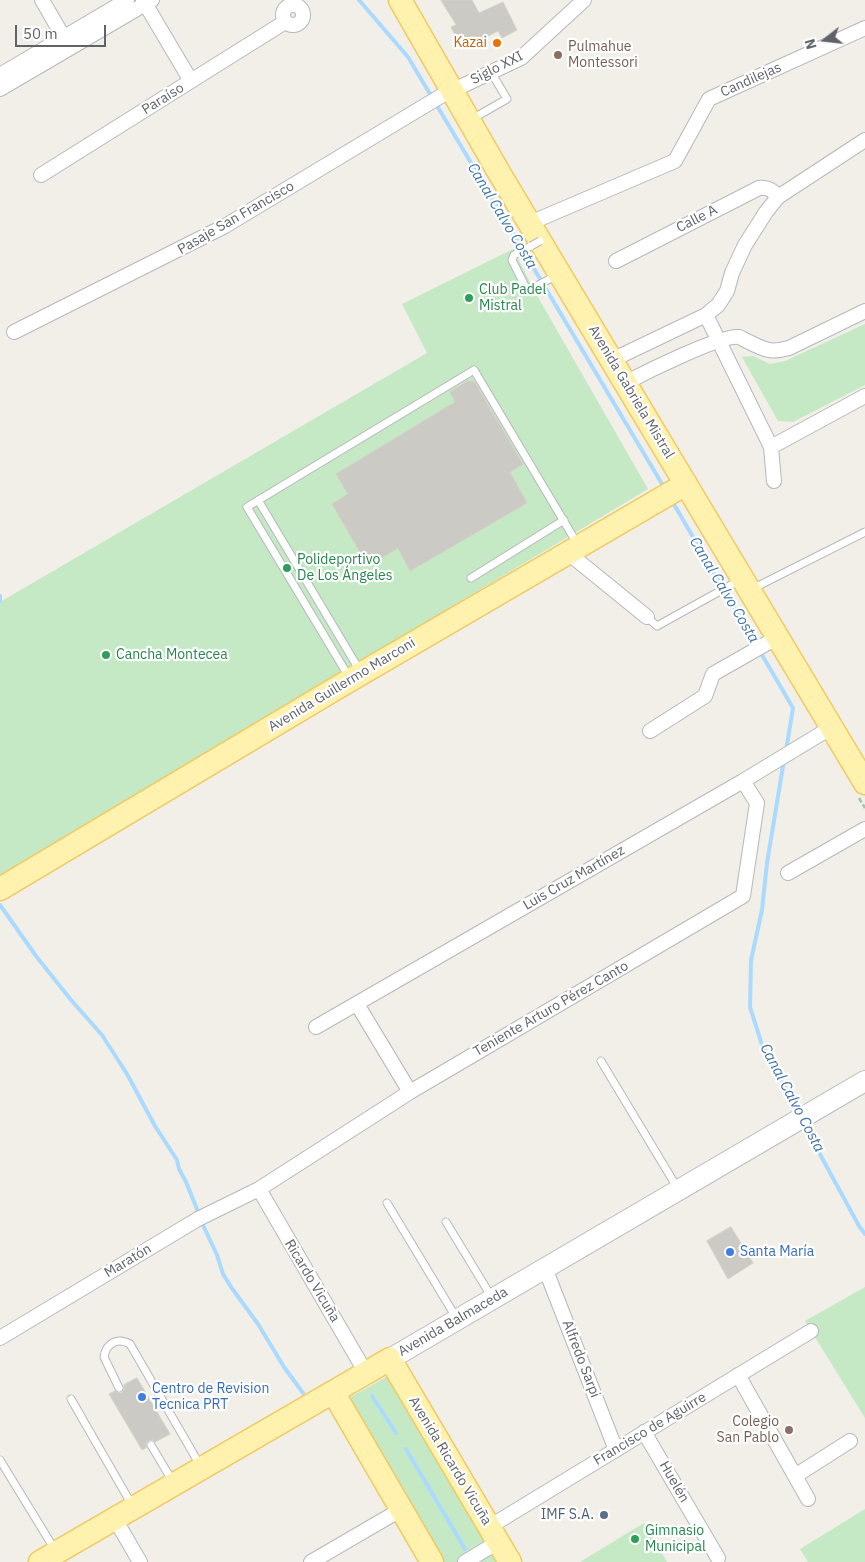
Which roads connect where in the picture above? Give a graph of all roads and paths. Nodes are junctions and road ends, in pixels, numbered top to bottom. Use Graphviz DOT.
graph roads {
  1 [pos="42,0"];
  2 [pos="127,0"];
  3 [pos="400,0"];
  4 [pos="584,0"];
  5 [pos="147,1"];
  6 [pos="285,22"];
  7 [pos="865,28"];
  8 [pos="67,43"];
  9 [pos="491,72"];
  10 [pos="0,75"];
  11 [pos="191,81"];
  12 [pos="0,89"];
  13 [pos="446,93"];
  14 [pos="469,121"];
  15 [pos="865,140"];
  16 [pos="41,175"];
  17 [pos="778,197"];
  18 [pos="534,237"];
  19 [pos="616,261"];
  20 [pos="555,276"];
  21 [pos="865,311"];
  22 [pos="706,316"];
  23 [pos="14,332"];
  24 [pos="718,341"];
  25 [pos="612,360"];
  26 [pos="625,382"];
  27 [pos="865,396"];
  28 [pos="771,448"];
  29 [pos="774,481"];
  30 [pos="674,490"];
  31 [pos="258,500"];
  32 [pos="564,520"];
  33 [pos="865,532"];
  34 [pos="573,549"];
  35 [pos="471,578"];
  36 [pos="742,584"];
  37 [pos="647,617"];
  38 [pos="771,640"];
  39 [pos="356,676"];
  40 [pos="832,727"];
  41 [pos="650,731"];
  42 [pos="743,781"];
  43 [pos="865,783"];
  44 [pos="865,829"];
  45 [pos="788,872"];
  46 [pos="0,889"];
  47 [pos="357,1004"];
  48 [pos="316,1027"];
  49 [pos="601,1061"];
  50 [pos="865,1081"];
  51 [pos="410,1092"];
  52 [pos="259,1189"];
  53 [pos="678,1190"];
  54 [pos="387,1203"];
  55 [pos="446,1222"];
  56 [pos="545,1268"];
  57 [pos="493,1299"];
  58 [pos="457,1320"];
  59 [pos="811,1331"];
  60 [pos="0,1338"];
  61 [pos="390,1359"];
  62 [pos="366,1373"];
  63 [pos="738,1375"];
  64 [pos="119,1388"];
  65 [pos="333,1392"];
  66 [pos="71,1399"];
  67 [pos="644,1432"];
  68 [pos="850,1441"];
  69 [pos="151,1445"];
  70 [pos="616,1450"];
  71 [pos="0,1460"];
  72 [pos="201,1468"];
  73 [pos="795,1476"];
  74 [pos="174,1484"];
  75 [pos="808,1499"];
  76 [pos="402,1509"];
  77 [pos="124,1513"];
  78 [pos="493,1534"];
  79 [pos="48,1557"];
  80 [pos="718,1558"];
  81 [pos="140,1562"];
  82 [pos="311,1562"];
  83 [pos="432,1562"];
  84 [pos="465,1562"];
  85 [pos="510,1562"];
  1 -- 8 [label="street"];
  2 -- 8 [label="street"];
  3 -- 13 [label="main road, Avenida Gabriela Mistral"];
  4 -- 9 [label="street, Siglo XXI"];
  5 -- 8 [label="street"];
  5 -- 11 [label="street"];
  6 -- 11 [label="street, Paraíso"];
  7 -- 18 [label="street, Candilejas"];
  8 -- 10 [label="street"];
  8 -- 12 [label="street"];
  9 -- 13 [label="street, Siglo XXI"];
  9 -- 14 [label="lane"];
  11 -- 16 [label="street, Paraíso"];
  13 -- 14 [label="main road, Avenida Gabriela Mistral"];
  13 -- 23 [label="street, Pasaje San Francisco"];
  14 -- 18 [label="main road, Avenida Gabriela Mistral"];
  15 -- 17 [label="street"];
  17 -- 19 [label="street, Calle A"];
  17 -- 22 [label="street"];
  18 -- 20 [label="main road, Avenida Gabriela Mistral"];
  18 -- 20 [label="lane"];
  20 -- 25 [label="main road, Avenida Gabriela Mistral"];
  21 -- 24 [label="street"];
  22 -- 24 [label="street"];
  22 -- 25 [label="street"];
  24 -- 26 [label="street"];
  24 -- 28 [label="street"];
  25 -- 26 [label="main road, Avenida Gabriela Mistral"];
  26 -- 30 [label="main road, Avenida Gabriela Mistral"];
  27 -- 28 [label="street"];
  28 -- 29 [label="street"];
  30 -- 34 [label="main road, Avenida Guillermo Marconi"];
  30 -- 36 [label="main road, Avenida Gabriela Mistral"];
  31 -- 32 [label="lane"];
  31 -- 39 [label="lane"];
  31 -- 39 [label="lane"];
  32 -- 34 [label="lane"];
  32 -- 35 [label="lane"];
  33 -- 36 [label="lane"];
  34 -- 37 [label="street"];
  34 -- 39 [label="main road, Avenida Guillermo Marconi"];
  36 -- 37 [label="lane"];
  36 -- 38 [label="main road, Avenida Gabriela Mistral"];
  38 -- 40 [label="main road, Avenida Gabriela Mistral"];
  38 -- 41 [label="street"];
  39 -- 46 [label="main road, Avenida Guillermo Marconi"];
  40 -- 42 [label="street, Luis Cruz Martínez"];
  40 -- 43 [label="main road, Avenida Gabriela Mistral"];
  42 -- 47 [label="street, Luis Cruz Martínez"];
  42 -- 51 [label="street, Teniente Arturo Pérez Canto"];
  44 -- 45 [label="street"];
  47 -- 48 [label="street, Luis Cruz Martínez"];
  47 -- 51 [label="street"];
  49 -- 53 [label="lane"];
  50 -- 53 [label="main road, Avenida Balmaceda"];
  51 -- 52 [label="street, Teniente Arturo Pérez Canto"];
  52 -- 60 [label="street, Maratón"];
  52 -- 62 [label="street, Ricardo Vicuña"];
  53 -- 56 [label="main road, Avenida Balmaceda"];
  54 -- 58 [label="lane"];
  55 -- 57 [label="lane"];
  56 -- 57 [label="main road, Avenida Balmaceda"];
  56 -- 70 [label="street, Alfredo Sarpi"];
  57 -- 58 [label="main road, Avenida Balmaceda"];
  58 -- 61 [label="main road, Avenida Balmaceda"];
  59 -- 63 [label="street, Francisco de Aguirre"];
  61 -- 62 [label="main road, Avenida Balmaceda"];
  61 -- 78 [label="main road, Avenida Ricardo Vicuña"];
  62 -- 65 [label="main road, Avenida Balmaceda"];
  63 -- 67 [label="street, Francisco de Aguirre"];
  63 -- 73 [label="street"];
  64 -- 72 [label="lane"];
  65 -- 72 [label="main road, Avenida Balmaceda"];
  65 -- 76 [label="main road"];
  66 -- 77 [label="lane"];
  67 -- 70 [label="street, Francisco de Aguirre"];
  67 -- 80 [label="street, Huelén"];
  68 -- 73 [label="street"];
  69 -- 74 [label="lane"];
  70 -- 78 [label="street, Francisco de Aguirre"];
  71 -- 79 [label="lane"];
  72 -- 74 [label="main road, Avenida Balmaceda"];
  73 -- 75 [label="street"];
  74 -- 77 [label="main road, Avenida Balmaceda"];
  76 -- 82 [label="street"];
  76 -- 83 [label="main road"];
  77 -- 79 [label="main road, Avenida Balmaceda"];
  77 -- 81 [label="street"];
  78 -- 84 [label="street, Francisco de Aguirre"];
  78 -- 85 [label="main road, Avenida Ricardo Vicuña"];
}
